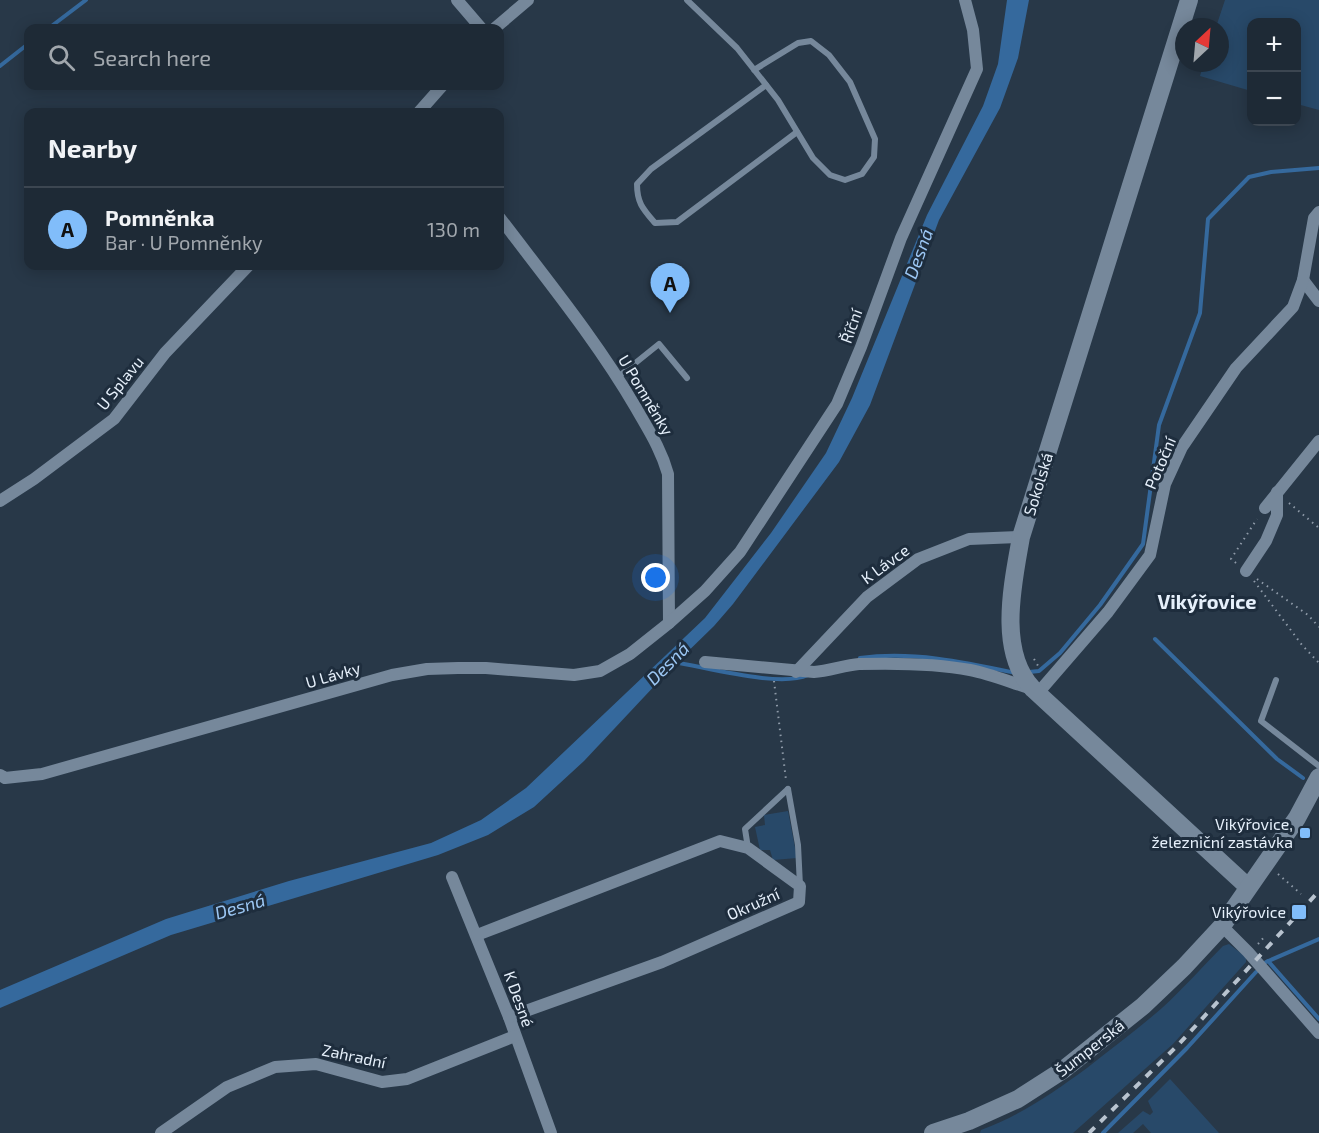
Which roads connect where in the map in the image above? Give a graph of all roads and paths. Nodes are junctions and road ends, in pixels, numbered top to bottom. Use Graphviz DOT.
graph roads {
  1 [pos="457,0"];
  2 [pos="528,0"];
  3 [pos="687,0"];
  4 [pos="965,0"];
  5 [pos="1189,0"];
  6 [pos="478,24"];
  7 [pos="500,24"];
  8 [pos="754,70"];
  9 [pos="766,85"];
  10 [pos="438,90"];
  11 [pos="423,108"];
  12 [pos="797,132"];
  13 [pos="1319,212"];
  14 [pos="504,223"];
  15 [pos="244,270"];
  16 [pos="1303,280"];
  17 [pos="1319,301"];
  18 [pos="618,377"];
  19 [pos="687,378"];
  20 [pos="1319,441"];
  21 [pos="1277,492"];
  22 [pos="0,501"];
  23 [pos="1265,508"];
  24 [pos="1319,528"];
  25 [pos="1021,537"];
  26 [pos="1246,571"];
  27 [pos="669,623"];
  28 [pos="1319,627"];
  29 [pos="705,662"];
  30 [pos="1319,663"];
  31 [pos="804,672"];
  32 [pos="1276,680"];
  33 [pos="775,686"];
  34 [pos="1032,687"];
  35 [pos="1319,766"];
  36 [pos="0,775"];
  37 [pos="1319,777"];
  38 [pos="788,789"];
  39 [pos="748,848"];
  40 [pos="1264,864"];
  41 [pos="452,877"];
  42 [pos="800,886"];
  43 [pos="1248,887"];
  44 [pos="1301,894"];
  45 [pos="1222,926"];
  46 [pos="477,935"];
  47 [pos="509,1017"];
  48 [pos="1319,1034"];
  49 [pos="515,1036"];
  50 [pos="970,1127"];
  51 [pos="161,1133"];
  52 [pos="551,1133"];
  53 [pos="933,1133"];
  1 -- 6 [label="street"];
  2 -- 7 [label="street"];
  3 -- 8 [label="lane"];
  4 -- 27 [label="street, Říční"];
  5 -- 25 [label="street, Sokolská"];
  8 -- 9 [label="lane"];
  8 -- 12 [label="lane"];
  9 -- 12 [label="lane"];
  9 -- 12 [label="lane"];
  10 -- 11 [label="street"];
  13 -- 16 [label="street, Potoční"];
  14 -- 18 [label="street, U Pomněnky"];
  15 -- 22 [label="street, U Splavu"];
  16 -- 17 [label="street"];
  16 -- 34 [label="street, Potoční"];
  18 -- 19 [label="lane"];
  18 -- 27 [label="street, U Pomněnky"];
  20 -- 21 [label="street"];
  21 -- 23 [label="street"];
  21 -- 24 [label="path"];
  21 -- 26 [label="street"];
  23 -- 26 [label="path"];
  25 -- 31 [label="street, K Lávce"];
  25 -- 34 [label="street, Sokolská"];
  26 -- 28 [label="path"];
  26 -- 30 [label="path"];
  27 -- 36 [label="street, U Lávky"];
  29 -- 31 [label="street"];
  31 -- 34 [label="street"];
  32 -- 35 [label="lane"];
  33 -- 38 [label="path"];
  34 -- 43 [label="street, Sokolská"];
  37 -- 40 [label="street, Šumperská"];
  38 -- 39 [label="lane"];
  38 -- 42 [label="lane"];
  39 -- 42 [label="street, Okružní"];
  39 -- 46 [label="street, Okružní"];
  40 -- 43 [label="street, Šumperská"];
  40 -- 44 [label="path"];
  41 -- 46 [label="street, K Desné"];
  42 -- 47 [label="street, Okružní"];
  43 -- 45 [label="street, Šumperská"];
  45 -- 48 [label="street"];
  45 -- 50 [label="street, Šumperská"];
  46 -- 47 [label="street, K Desné"];
  47 -- 49 [label="street, K Desné"];
  49 -- 51 [label="street, Zahradní"];
  49 -- 52 [label="street, K Desné"];
  50 -- 53 [label="street, Šumperská"];
}
